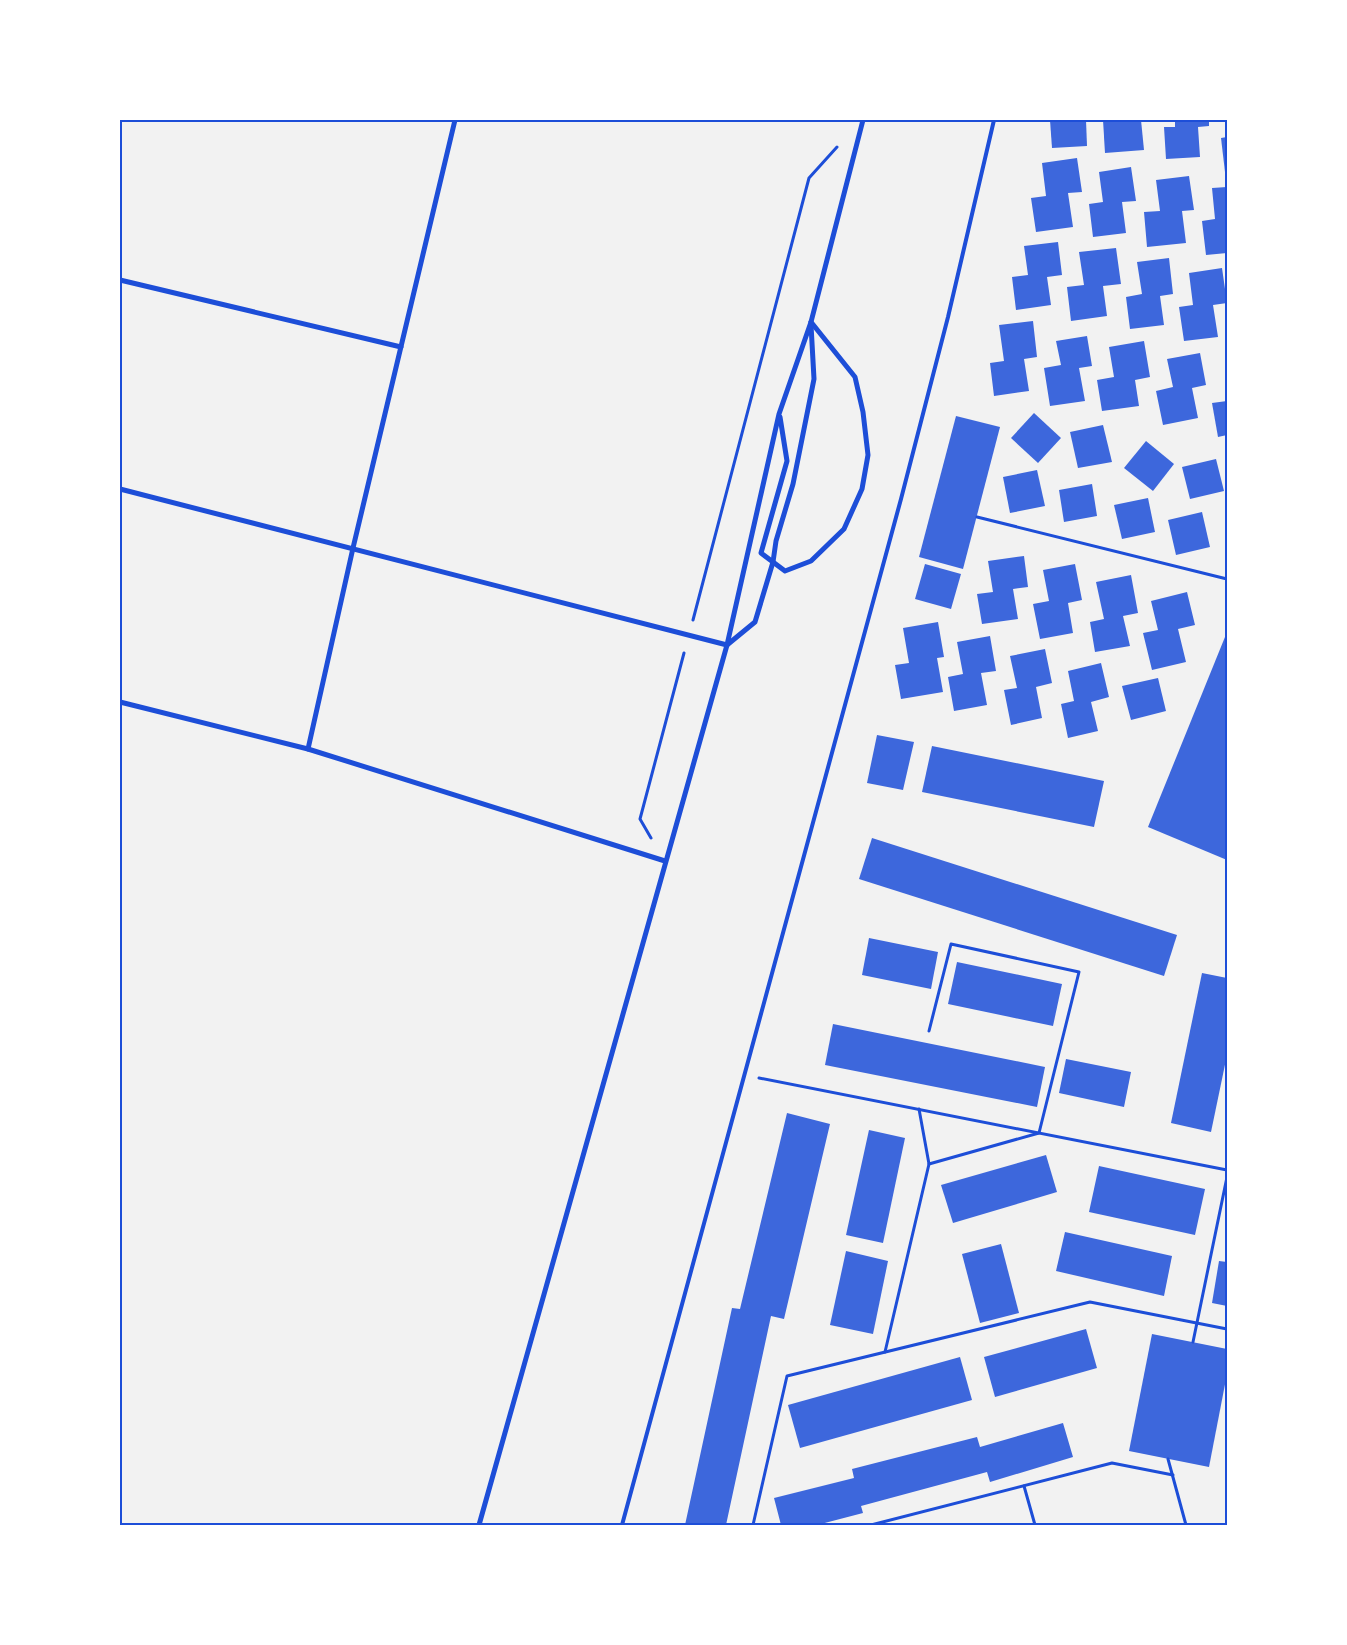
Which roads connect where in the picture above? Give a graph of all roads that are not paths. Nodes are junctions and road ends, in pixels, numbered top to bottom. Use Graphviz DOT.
graph roads {
  1 [pos="454,120"];
  2 [pos="863,120"];
  3 [pos="994,120"];
  4 [pos="120,280"];
  5 [pos="811,322"];
  6 [pos="401,347"];
  7 [pos="779,414"];
  8 [pos="120,489"];
  9 [pos="353,548"];
  10 [pos="773,562"];
  11 [pos="727,645"];
  12 [pos="120,702"];
  13 [pos="308,749"];
  14 [pos="665,861"];
  15 [pos="479,1525"];
  16 [pos="622,1525"];
  1 -- 6 [label="street"];
  2 -- 5 [label="street"];
  3 -- 16 [label="lane"];
  4 -- 6 [label="street"];
  5 -- 7 [label="street"];
  5 -- 10 [label="street"];
  5 -- 10 [label="street"];
  6 -- 9 [label="street"];
  7 -- 10 [label="street"];
  7 -- 11 [label="street"];
  8 -- 9 [label="street"];
  9 -- 11 [label="street"];
  9 -- 13 [label="street"];
  10 -- 11 [label="street"];
  11 -- 14 [label="street"];
  12 -- 13 [label="street"];
  13 -- 14 [label="street"];
  14 -- 15 [label="street"];
}
